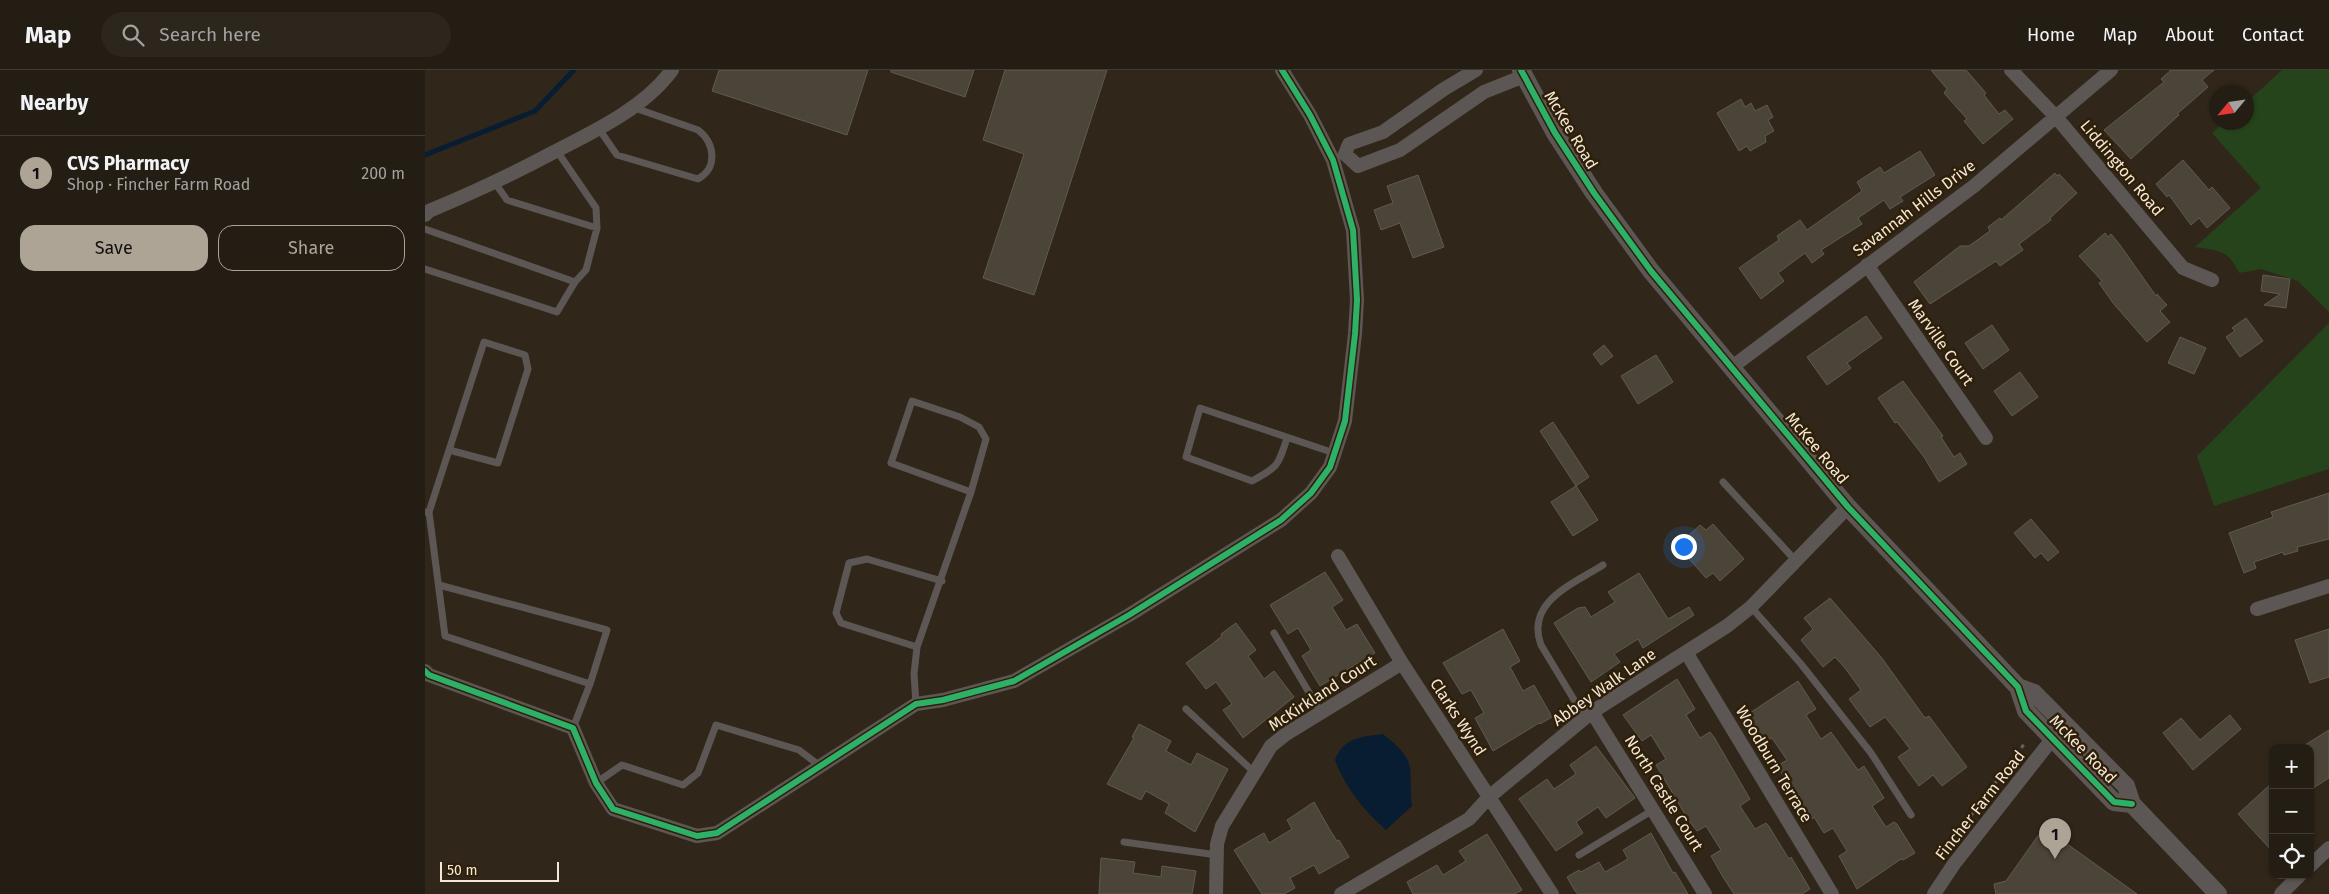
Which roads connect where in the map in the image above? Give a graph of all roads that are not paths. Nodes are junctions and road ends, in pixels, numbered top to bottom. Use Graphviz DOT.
graph roads {
  1 [pos="672,70"];
  2 [pos="1282,70"];
  3 [pos="1476,70"];
  4 [pos="2011,70"];
  5 [pos="2111,70"];
  6 [pos="1523,73"];
  7 [pos="632,106"];
  8 [pos="1413,112"];
  9 [pos="2056,117"];
  10 [pos="599,129"];
  11 [pos="1425,134"];
  12 [pos="557,150"];
  13 [pos="1339,157"];
  14 [pos="495,183"];
  15 [pos="425,216"];
  16 [pos="597,228"];
  17 [pos="425,230"];
  18 [pos="1867,265"];
  19 [pos="425,270"];
  20 [pos="2212,280"];
  21 [pos="575,282"];
  22 [pos="1732,367"];
  23 [pos="1287,438"];
  24 [pos="1986,438"];
  25 [pos="449,450"];
  26 [pos="1334,453"];
  27 [pos="1723,482"];
  28 [pos="971,492"];
  29 [pos="1848,507"];
  30 [pos="427,512"];
  31 [pos="1338,556"];
  32 [pos="1796,561"];
  33 [pos="1603,565"];
  34 [pos="941,581"];
  35 [pos="439,585"];
  36 [pos="2329,586"];
  37 [pos="1751,607"];
  38 [pos="2257,609"];
  39 [pos="1273,633"];
  40 [pos="917,647"];
  41 [pos="1686,652"];
  42 [pos="1402,663"];
  43 [pos="425,671"];
  44 [pos="590,684"];
  45 [pos="2018,687"];
  46 [pos="916,704"];
  47 [pos="1186,709"];
  48 [pos="1321,713"];
  49 [pos="1589,715"];
  50 [pos="573,728"];
  51 [pos="2053,738"];
  52 [pos="820,766"];
  53 [pos="1255,773"];
  54 [pos="596,783"];
  55 [pos="1489,797"];
  56 [pos="2132,804"];
  57 [pos="1654,810"];
  58 [pos="1911,815"];
  59 [pos="1124,842"];
  60 [pos="2329,848"];
  61 [pos="1217,855"];
  62 [pos="1579,855"];
  63 [pos="2314,862"];
  64 [pos="2296,879"];
  65 [pos="1548,893"];
  66 [pos="1216,894"];
  67 [pos="1341,894"];
  68 [pos="1705,894"];
  69 [pos="1833,894"];
  70 [pos="1934,894"];
  71 [pos="2217,894"];
  72 [pos="2281,894"];
  1 -- 7 [label="street"];
  2 -- 13 [label="street"];
  3 -- 8 [label="street"];
  4 -- 9 [label="street, Liddington Road"];
  5 -- 9 [label="street, Savannah Hills Drive"];
  6 -- 11 [label="street"];
  6 -- 22 [label="street, McKee Road"];
  7 -- 10 [label="street"];
  7 -- 10 [label="lane"];
  8 -- 11 [label="street"];
  8 -- 13 [label="street"];
  9 -- 18 [label="street, Savannah Hills Drive"];
  9 -- 20 [label="street, Liddington Road"];
  10 -- 12 [label="street"];
  11 -- 13 [label="street"];
  12 -- 14 [label="street"];
  12 -- 16 [label="lane"];
  13 -- 26 [label="street"];
  14 -- 15 [label="street"];
  14 -- 16 [label="lane"];
  16 -- 21 [label="lane"];
  17 -- 21 [label="lane"];
  18 -- 22 [label="street, Savannah Hills Drive"];
  18 -- 24 [label="street, Marville Court"];
  19 -- 21 [label="lane"];
  22 -- 29 [label="street, McKee Road"];
  23 -- 23 [label="lane"];
  23 -- 26 [label="lane"];
  25 -- 25 [label="lane"];
  25 -- 30 [label="lane"];
  26 -- 46 [label="street"];
  27 -- 32 [label="lane"];
  28 -- 28 [label="lane"];
  28 -- 34 [label="lane"];
  29 -- 32 [label="street, Abbey Walk Lane"];
  29 -- 45 [label="street, McKee Road"];
  30 -- 35 [label="lane"];
  31 -- 42 [label="street, Clarks Wynd"];
  32 -- 37 [label="street, Abbey Walk Lane"];
  33 -- 49 [label="lane"];
  34 -- 40 [label="lane"];
  34 -- 40 [label="lane"];
  35 -- 44 [label="lane"];
  35 -- 44 [label="lane"];
  36 -- 38 [label="street"];
  37 -- 41 [label="street, Abbey Walk Lane"];
  37 -- 58 [label="lane"];
  39 -- 48 [label="lane"];
  40 -- 46 [label="lane"];
  41 -- 49 [label="street, Abbey Walk Lane"];
  41 -- 69 [label="street, Woodburn Terrace"];
  42 -- 48 [label="street, McKirkland Court"];
  42 -- 55 [label="street, Clarks Wynd"];
  43 -- 50 [label="street"];
  44 -- 50 [label="lane"];
  45 -- 51 [label="street, McKee Road"];
  45 -- 56 [label="street, McKee Road"];
  46 -- 52 [label="street"];
  47 -- 53 [label="lane"];
  48 -- 53 [label="street, McKirkland Court"];
  49 -- 55 [label="street, Abbey Walk Lane"];
  49 -- 57 [label="street, North Castle Court"];
  50 -- 54 [label="street"];
  51 -- 56 [label="street, McKee Road"];
  51 -- 70 [label="street, Fincher Farm Road"];
  52 -- 54 [label="street"];
  52 -- 54 [label="lane"];
  53 -- 61 [label="street, McKirkland Court"];
  55 -- 65 [label="street, Clarks Wynd"];
  55 -- 67 [label="street, Abbey Walk Lane"];
  56 -- 71 [label="street, McKee Road"];
  57 -- 62 [label="lane"];
  57 -- 68 [label="street, North Castle Court"];
  59 -- 61 [label="lane"];
  60 -- 63 [label="street"];
  61 -- 66 [label="street, McKirkland Court"];
  64 -- 72 [label="street"];
}
